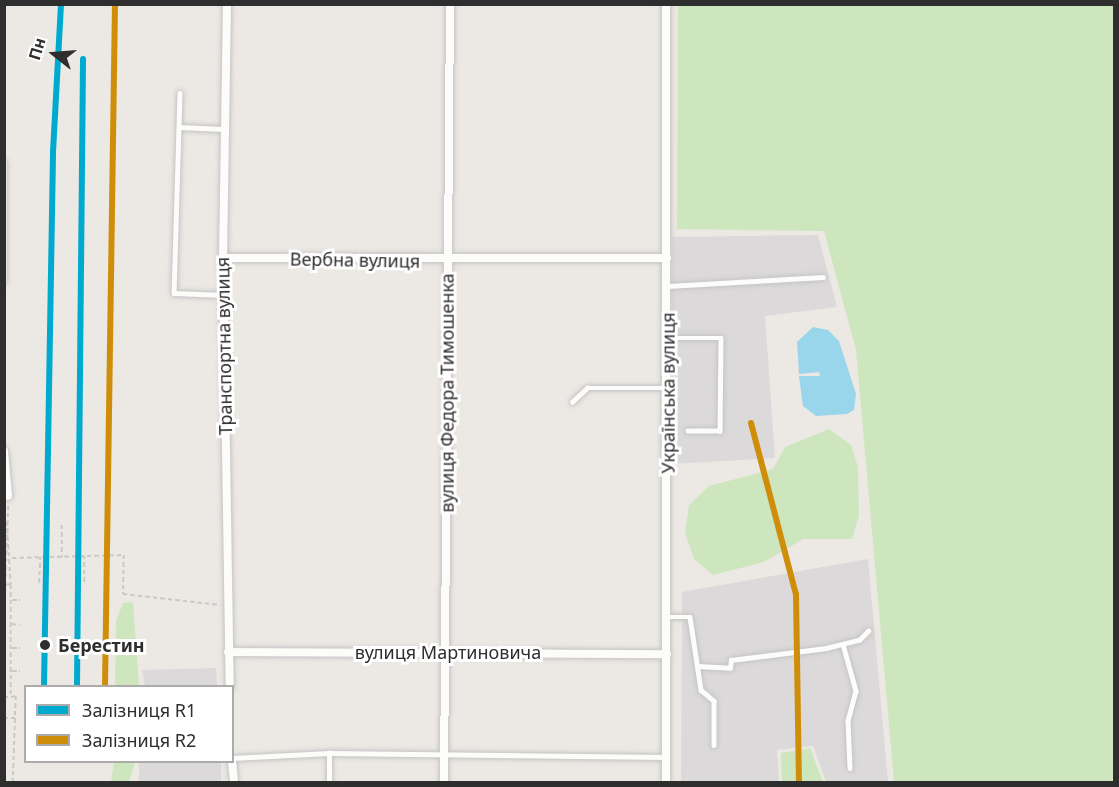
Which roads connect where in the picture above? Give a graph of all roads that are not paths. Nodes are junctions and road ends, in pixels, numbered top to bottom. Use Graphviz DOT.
graph roads {
  1 [pos="227,4"];
  2 [pos="450,4"];
  3 [pos="666,4"];
  4 [pos="180,93"];
  5 [pos="179,127"];
  6 [pos="223,129"];
  7 [pos="4,162"];
  8 [pos="223,258"];
  9 [pos="667,258"];
  10 [pos="447,261"];
  11 [pos="823,277"];
  12 [pos="4,281"];
  13 [pos="668,286"];
  14 [pos="224,296"];
  15 [pos="668,338"];
  16 [pos="668,388"];
  17 [pos="572,402"];
  18 [pos="688,431"];
  19 [pos="4,451"];
  20 [pos="8,496"];
  21 [pos="668,617"];
  22 [pos="868,631"];
  23 [pos="843,644"];
  24 [pos="446,651"];
  25 [pos="228,652"];
  26 [pos="667,654"];
  27 [pos="697,666"];
  28 [pos="230,685"];
  29 [pos="714,745"];
  30 [pos="329,753"];
  31 [pos="445,755"];
  32 [pos="666,757"];
  33 [pos="234,760"];
  34 [pos="232,763"];
  35 [pos="850,768"];
  36 [pos="234,783"];
  37 [pos="329,783"];
  38 [pos="444,783"];
  39 [pos="666,783"];
  1 -- 6 [label="street, Транспортна вулиця"];
  2 -- 10 [label="street, вулиця Федора Тимошенка"];
  3 -- 9 [label="street, Українська вулиця"];
  4 -- 5 [label="lane"];
  5 -- 6 [label="lane"];
  5 -- 14 [label="lane"];
  6 -- 8 [label="street, Транспортна вулиця"];
  7 -- 12 [label="lane"];
  8 -- 10 [label="street, Вербна вулиця"];
  8 -- 14 [label="street, Транспортна вулиця"];
  9 -- 10 [label="street, Вербна вулиця"];
  9 -- 13 [label="street, Українська вулиця"];
  10 -- 24 [label="street, вулиця Федора Тимошенка"];
  11 -- 13 [label="lane"];
  13 -- 15 [label="street, Українська вулиця"];
  14 -- 25 [label="street, Транспортна вулиця"];
  15 -- 16 [label="street, Українська вулиця"];
  15 -- 18 [label="lane"];
  16 -- 17 [label="lane"];
  16 -- 21 [label="street, Українська вулиця"];
  19 -- 20 [label="street"];
  21 -- 26 [label="street, Українська вулиця"];
  21 -- 27 [label="lane"];
  22 -- 23 [label="lane"];
  23 -- 27 [label="lane"];
  23 -- 35 [label="lane"];
  24 -- 25 [label="street, вулиця Мартиновича"];
  24 -- 26 [label="street, вулиця Мартиновича"];
  24 -- 31 [label="street, вулиця Федора Тимошенка"];
  25 -- 28 [label="street, Транспортна вулиця"];
  26 -- 32 [label="street, Українська вулиця"];
  27 -- 29 [label="lane"];
  30 -- 31 [label="lane"];
  30 -- 33 [label="lane"];
  30 -- 37 [label="lane"];
  31 -- 32 [label="lane"];
  31 -- 38 [label="street, вулиця Федора Тимошенка"];
  32 -- 39 [label="street, Українська вулиця"];
  34 -- 36 [label="street"];
}
